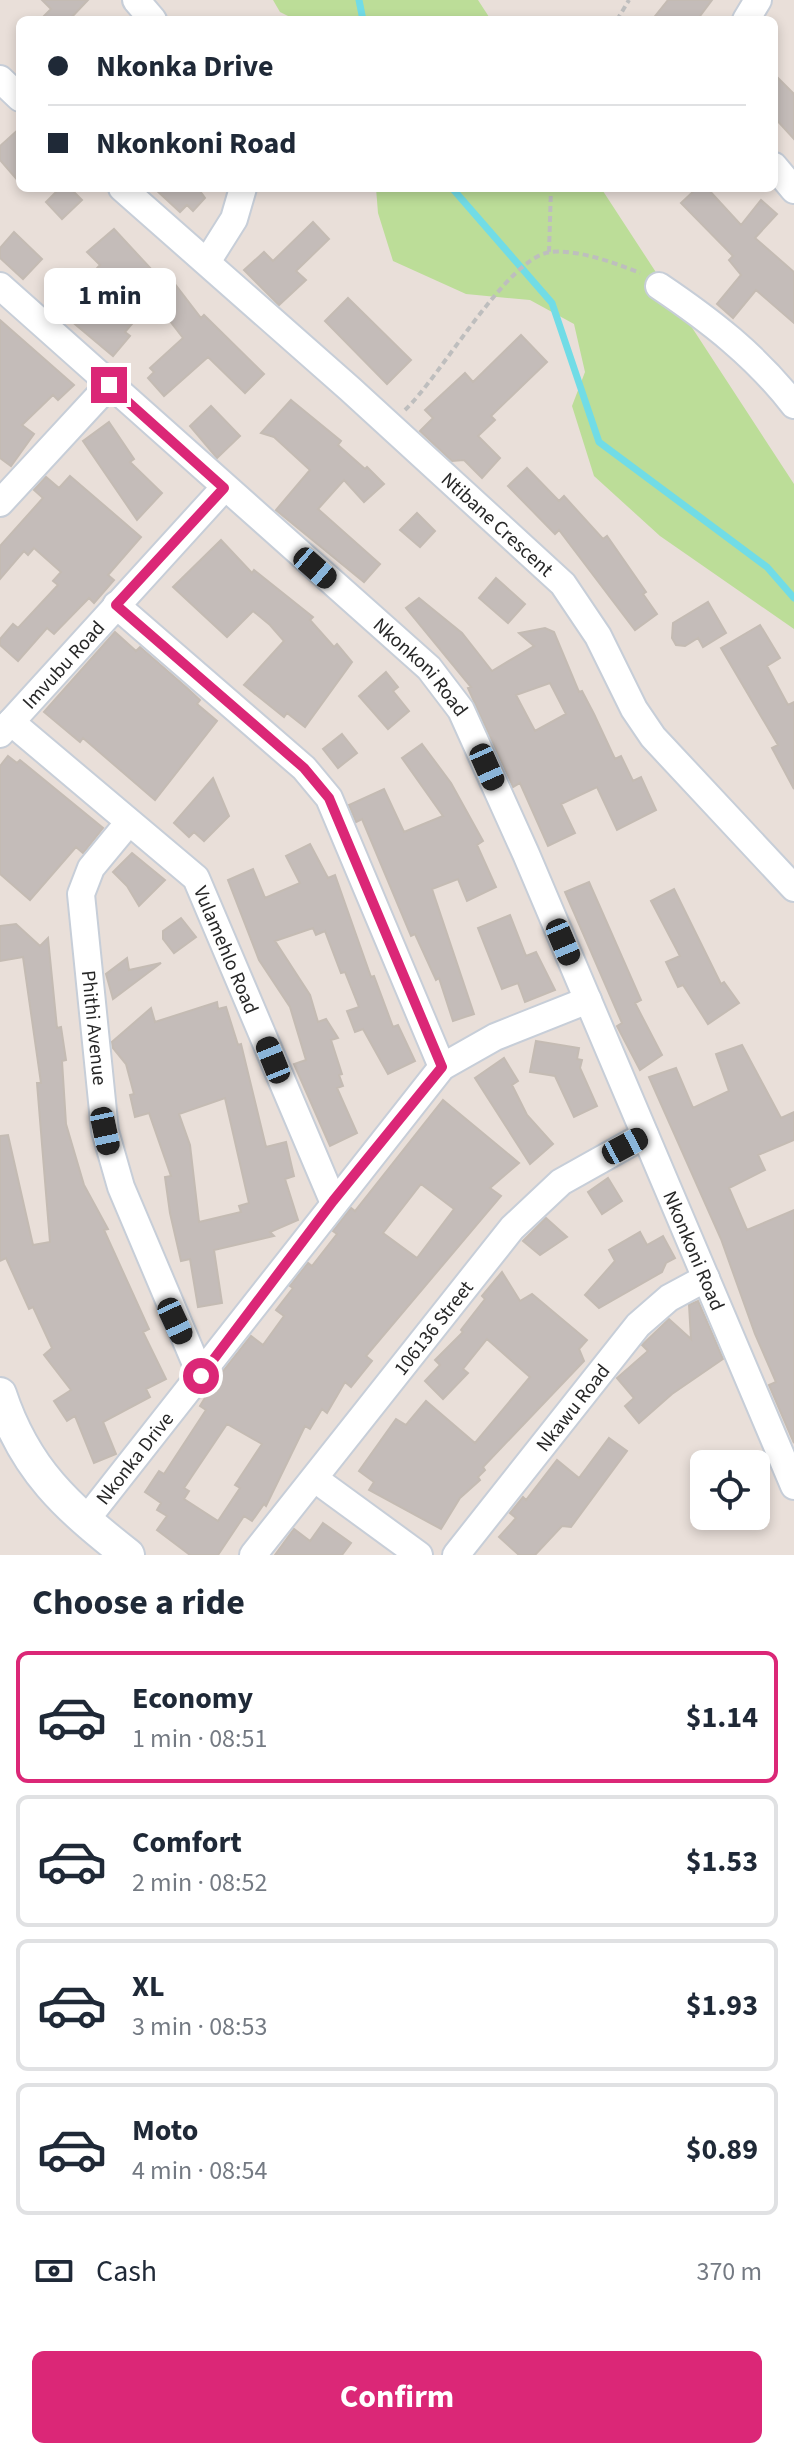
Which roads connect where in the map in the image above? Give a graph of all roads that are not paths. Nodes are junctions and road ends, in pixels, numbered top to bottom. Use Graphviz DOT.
graph roads {
  1 [pos="136,0"];
  2 [pos="150,16"];
  3 [pos="0,79"];
  4 [pos="16,94"];
  5 [pos="778,171"];
  6 [pos="794,190"];
  7 [pos="127,192"];
  8 [pos="242,192"];
  9 [pos="207,262"];
  10 [pos="655,282"];
  11 [pos="0,286"];
  12 [pos="109,385"];
  13 [pos="794,405"];
  14 [pos="224,488"];
  15 [pos="3,495"];
  16 [pos="116,605"];
  17 [pos="6,728"];
  18 [pos="129,822"];
  19 [pos="794,888"];
  20 [pos="588,1000"];
  21 [pos="442,1067"];
  22 [pos="645,1135"];
  23 [pos="333,1201"];
  24 [pos="706,1278"];
  25 [pos="201,1376"];
  26 [pos="0,1394"];
  27 [pos="315,1479"];
  28 [pos="794,1486"];
  29 [pos="85,1521"];
  30 [pos="128,1555"];
  31 [pos="253,1555"];
  32 [pos="419,1555"];
  33 [pos="456,1555"];
  1 -- 2 [label="street"];
  3 -- 4 [label="street"];
  5 -- 6 [label="street"];
  7 -- 9 [label="street, Ntibane Crescent"];
  8 -- 9 [label="street"];
  9 -- 19 [label="street, Ntibane Crescent"];
  10 -- 13 [label="street"];
  11 -- 12 [label="street, Nkonkoni Road"];
  12 -- 14 [label="street, Nkonkoni Road"];
  12 -- 15 [label="street"];
  14 -- 16 [label="street, Imvubu Road"];
  14 -- 20 [label="street, Nkonkoni Road"];
  16 -- 17 [label="street, Imvubu Road"];
  16 -- 21 [label="street"];
  17 -- 18 [label="street, Vulamehlo Road"];
  18 -- 23 [label="street, Vulamehlo Road"];
  18 -- 25 [label="street, Phithi Avenue"];
  20 -- 21 [label="street, Nkonka Drive"];
  20 -- 22 [label="street, Nkonkoni Road"];
  21 -- 23 [label="street, Nkonka Drive"];
  22 -- 24 [label="street, Nkonkoni Road"];
  22 -- 27 [label="street, 106136 Street"];
  23 -- 25 [label="street, Nkonka Drive"];
  24 -- 28 [label="street, Nkonkoni Road"];
  24 -- 33 [label="street, Nkawu Road"];
  25 -- 29 [label="street, Nkonka Drive"];
  26 -- 29 [label="street"];
  27 -- 31 [label="street, 106136 Street"];
  27 -- 32 [label="street"];
  29 -- 30 [label="street"];
}
